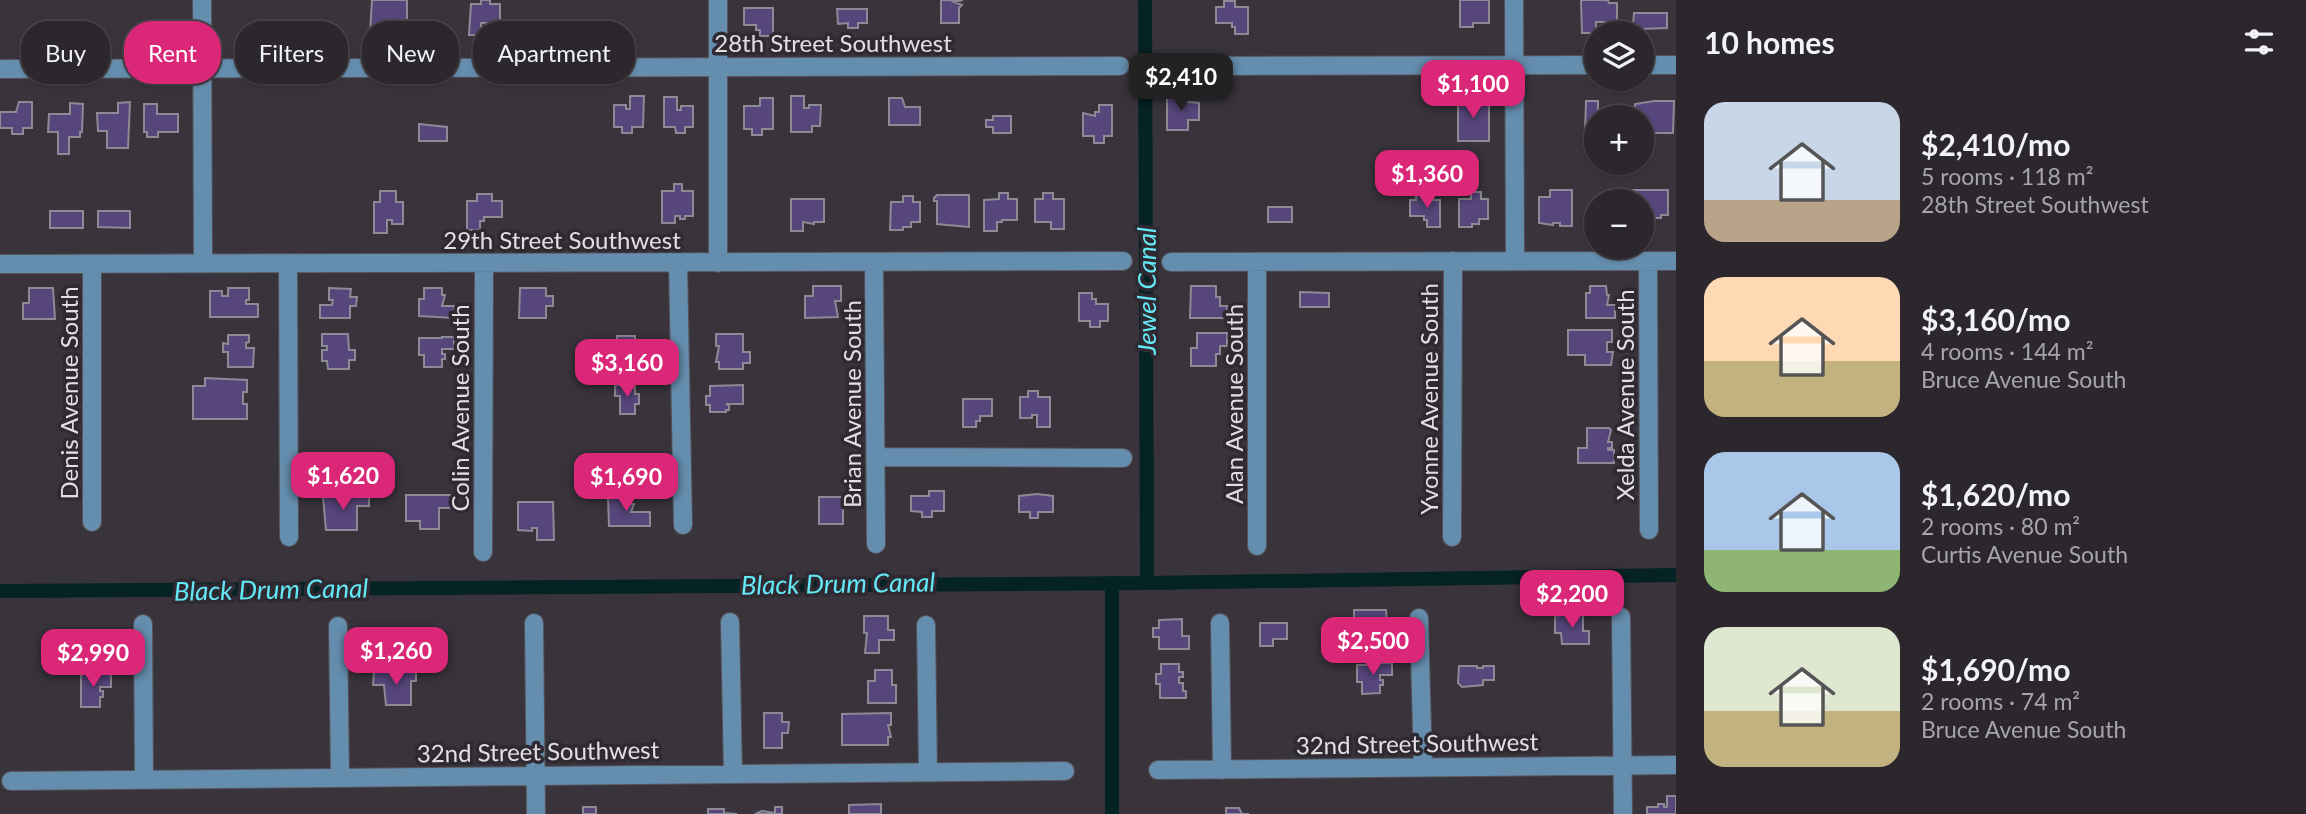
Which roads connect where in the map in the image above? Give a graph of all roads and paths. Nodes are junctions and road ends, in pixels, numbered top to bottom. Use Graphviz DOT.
graph roads {
  1 [pos="202,0"];
  2 [pos="718,0"];
  3 [pos="1514,0"];
  4 [pos="202,21"];
  5 [pos="1584,65"];
  6 [pos="1654,65"];
  7 [pos="1676,65"];
  8 [pos="718,66"];
  9 [pos="1120,66"];
  10 [pos="1169,66"];
  11 [pos="1514,66"];
  12 [pos="0,69"];
  13 [pos="124,69"];
  14 [pos="221,69"];
  15 [pos="202,84"];
  16 [pos="1515,260"];
  17 [pos="1123,261"];
  18 [pos="1453,261"];
  19 [pos="1648,261"];
  20 [pos="1676,261"];
  21 [pos="1171,262"];
  22 [pos="1257,262"];
  23 [pos="203,263"];
  24 [pos="484,263"];
  25 [pos="678,263"];
  26 [pos="718,263"];
  27 [pos="874,263"];
  28 [pos="0,264"];
  29 [pos="288,264"];
  30 [pos="92,265"];
  31 [pos="876,457"];
  32 [pos="1123,458"];
  33 [pos="92,522"];
  34 [pos="683,524"];
  35 [pos="1649,530"];
  36 [pos="289,537"];
  37 [pos="1452,537"];
  38 [pos="876,544"];
  39 [pos="1257,545"];
  40 [pos="483,552"];
  41 [pos="1621,617"];
  42 [pos="1419,618"];
  43 [pos="534,622"];
  44 [pos="730,622"];
  45 [pos="1220,623"];
  46 [pos="143,624"];
  47 [pos="926,625"];
  48 [pos="338,626"];
  49 [pos="1676,765"];
  50 [pos="1623,766"];
  51 [pos="1423,767"];
  52 [pos="1158,770"];
  53 [pos="1222,770"];
  54 [pos="1065,771"];
  55 [pos="928,772"];
  56 [pos="733,774"];
  57 [pos="537,776"];
  58 [pos="340,777"];
  59 [pos="144,780"];
  60 [pos="11,782"];
  61 [pos="536,814"];
  62 [pos="1623,814"];
  1 -- 4 [label="street"];
  2 -- 8 [label="street"];
  3 -- 11 [label="street"];
  5 -- 11 [label="street"];
  6 -- 7 [label="street"];
  8 -- 9 [label="street, 28th Street Southwest"];
  8 -- 14 [label="street, 28th Street Southwest"];
  8 -- 26 [label="street"];
  10 -- 11 [label="street"];
  11 -- 16 [label="street"];
  12 -- 13 [label="street, 28th Street Southwest"];
  15 -- 23 [label="street"];
  16 -- 18 [label="street"];
  16 -- 19 [label="street"];
  17 -- 27 [label="street, 29th Street Southwest"];
  18 -- 22 [label="street"];
  18 -- 37 [label="street, Yvonne Avenue South"];
  19 -- 20 [label="street"];
  19 -- 35 [label="street, Xelda Avenue South"];
  21 -- 22 [label="street"];
  22 -- 39 [label="street, Alan Avenue South"];
  23 -- 29 [label="street, 29th Street Southwest"];
  23 -- 30 [label="street, 29th Street Southwest"];
  24 -- 25 [label="street, 29th Street Southwest"];
  24 -- 29 [label="street, 29th Street Southwest"];
  24 -- 40 [label="street, Colin Avenue South"];
  25 -- 26 [label="street, 29th Street Southwest"];
  25 -- 34 [label="street"];
  26 -- 27 [label="street, 29th Street Southwest"];
  27 -- 31 [label="street, Brian Avenue South"];
  28 -- 30 [label="street, 29th Street Southwest"];
  29 -- 36 [label="street"];
  30 -- 33 [label="street, Denis Avenue South"];
  31 -- 32 [label="street"];
  31 -- 38 [label="street, Brian Avenue South"];
  41 -- 50 [label="street"];
  42 -- 51 [label="street"];
  43 -- 57 [label="street"];
  44 -- 56 [label="street"];
  45 -- 53 [label="street"];
  46 -- 59 [label="street"];
  47 -- 55 [label="street"];
  48 -- 58 [label="street"];
  49 -- 50 [label="street, 32nd Street Southwest"];
  50 -- 51 [label="street, 32nd Street Southwest"];
  50 -- 62 [label="street"];
  51 -- 53 [label="street, 32nd Street Southwest"];
  52 -- 53 [label="street, 32nd Street Southwest"];
  54 -- 55 [label="street, 32nd Street Southwest"];
  55 -- 56 [label="street, 32nd Street Southwest"];
  56 -- 57 [label="street, 32nd Street Southwest"];
  57 -- 58 [label="street, 32nd Street Southwest"];
  57 -- 61 [label="street"];
  58 -- 59 [label="street, 32nd Street Southwest"];
  59 -- 60 [label="street, 32nd Street Southwest"];
}
